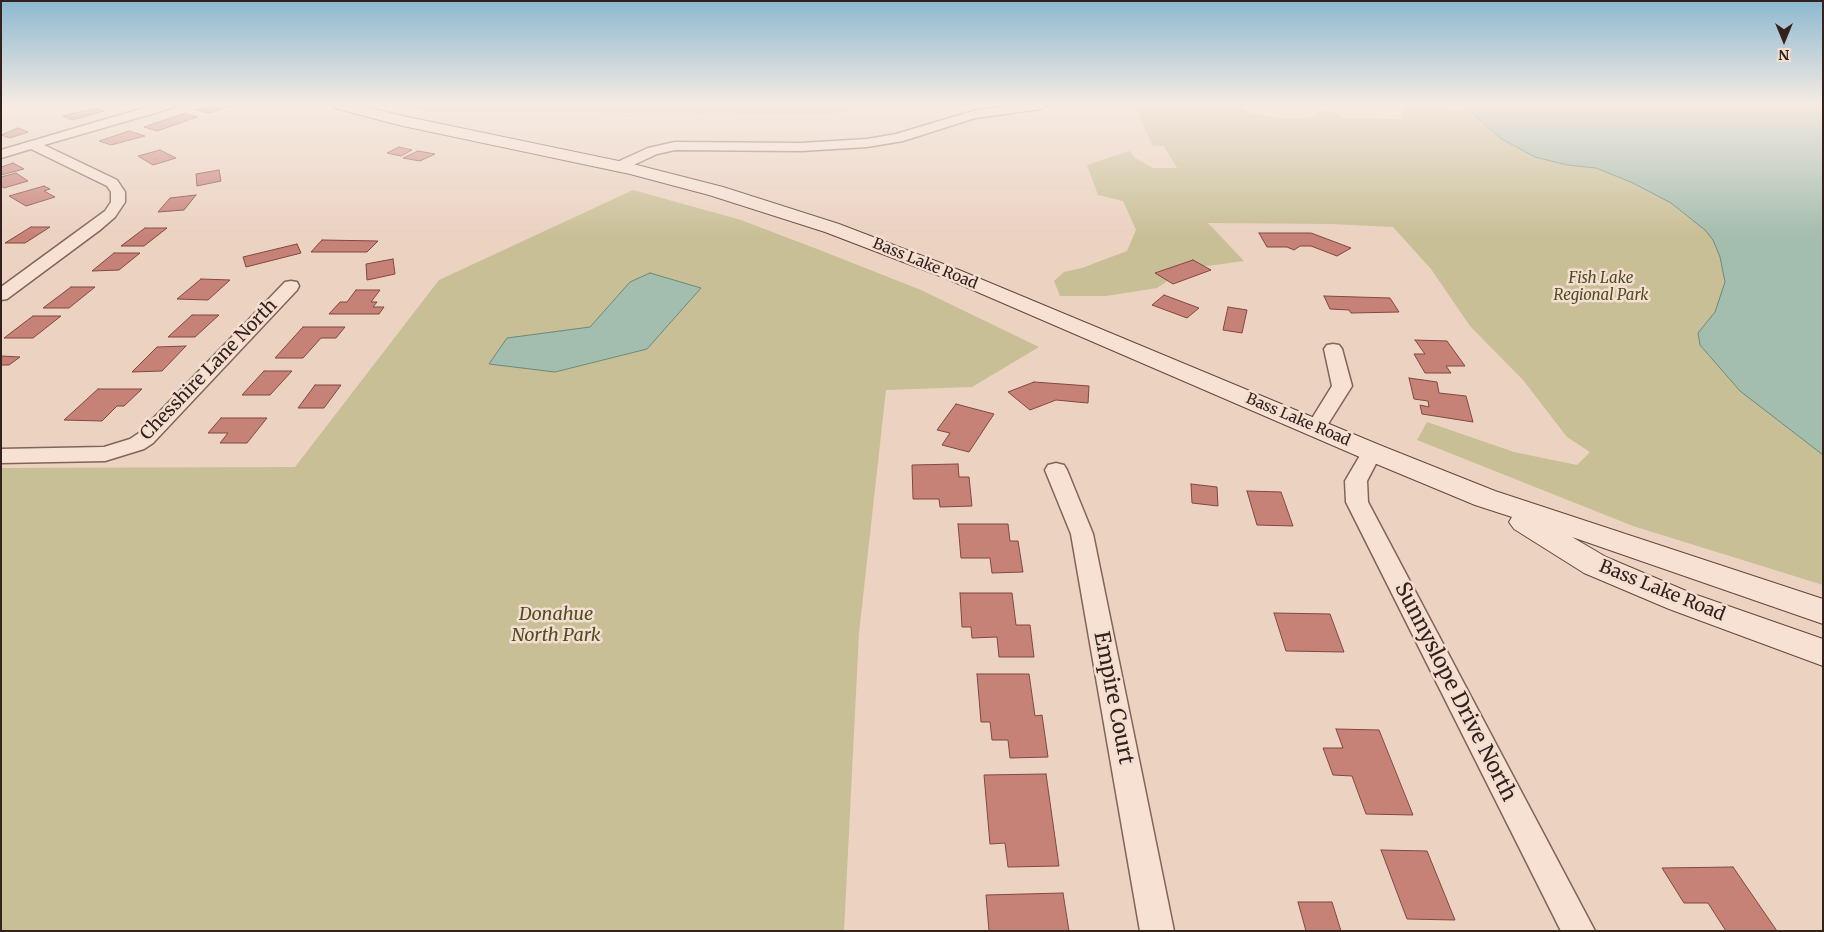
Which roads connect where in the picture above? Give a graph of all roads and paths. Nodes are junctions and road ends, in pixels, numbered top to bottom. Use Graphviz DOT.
graph roads {
  1 [pos="21,148"];
  2 [pos="40,148"];
  3 [pos="536,148"];
  4 [pos="664,148"];
  5 [pos="1,154"];
  6 [pos="620,166"];
  7 [pos="291,286"];
  8 [pos="1,295"];
  9 [pos="1333,349"];
  10 [pos="1316,428"];
  11 [pos="1372,452"];
  12 [pos="1,456"];
  13 [pos="1056,470"];
  14 [pos="1485,498"];
  15 [pos="1823,612"];
  16 [pos="1823,653"];
  17 [pos="1157,931"];
  18 [pos="1578,931"];
  1 -- 5 [label="street"];
  2 -- 8 [label="street"];
  3 -- 6 [label="main road, Bass Lake Road"];
  4 -- 6 [label="street"];
  6 -- 10 [label="main road, Bass Lake Road"];
  7 -- 12 [label="street, Chesshire Lane North"];
  9 -- 10 [label="street"];
  10 -- 11 [label="main road, Bass Lake Road"];
  11 -- 14 [label="main road, Bass Lake Road"];
  11 -- 18 [label="street, Sunnyslope Drive North"];
  13 -- 17 [label="street, Empire Court"];
  14 -- 15 [label="main road, Bass Lake Road"];
  14 -- 16 [label="main road, Bass Lake Road"];
}
